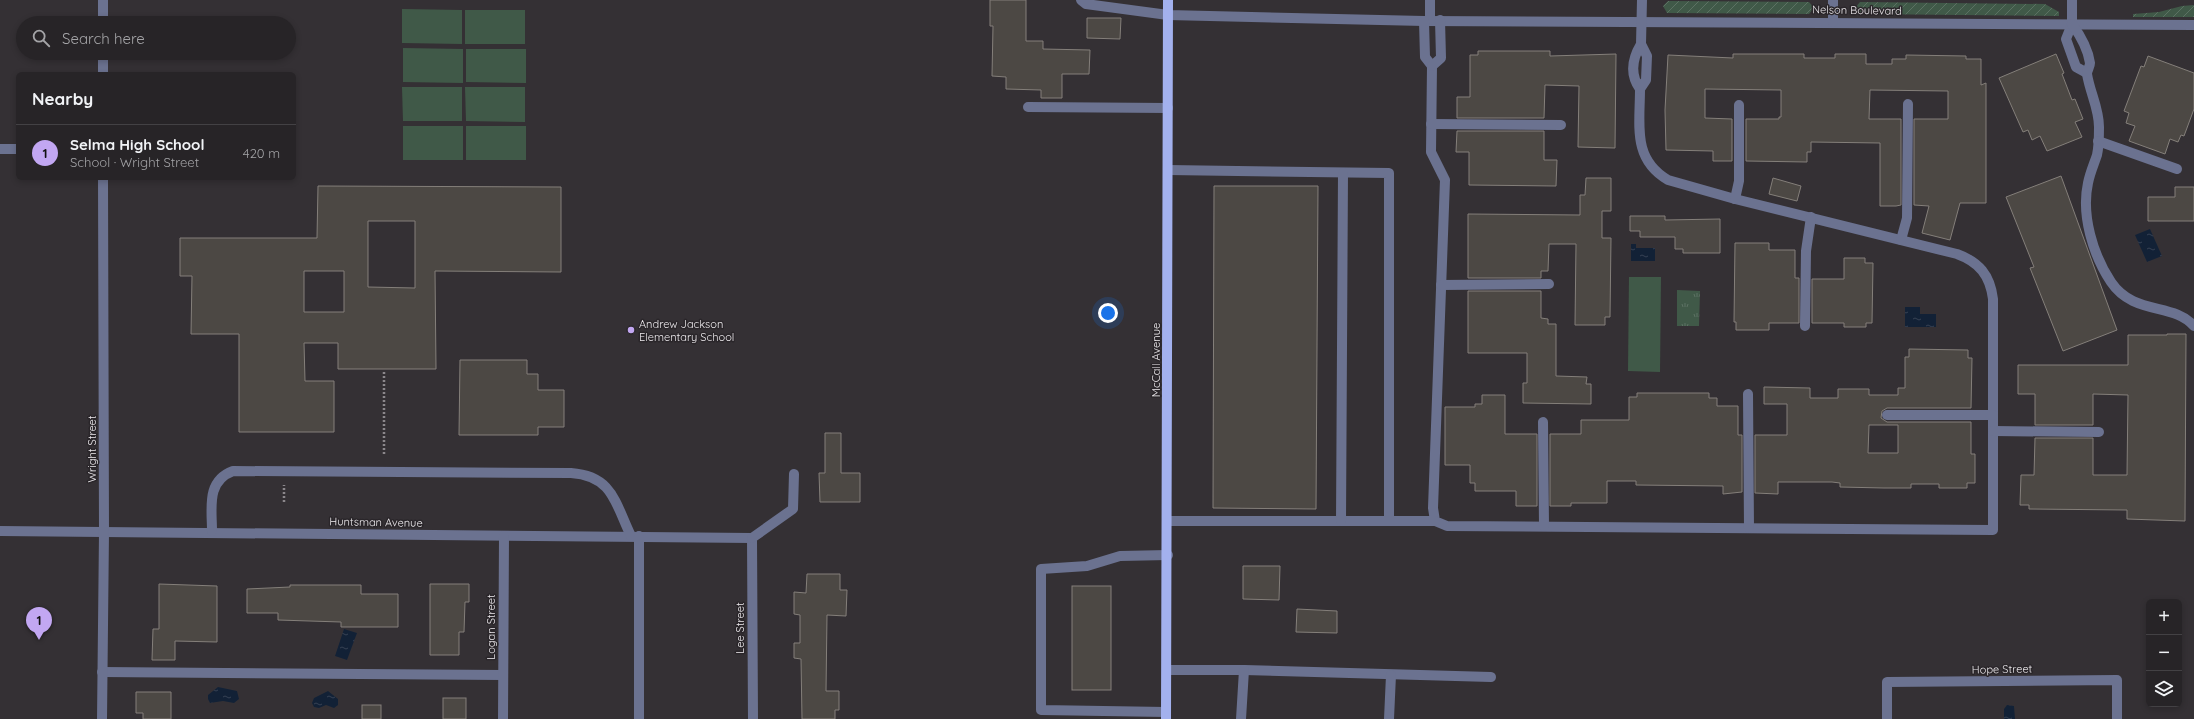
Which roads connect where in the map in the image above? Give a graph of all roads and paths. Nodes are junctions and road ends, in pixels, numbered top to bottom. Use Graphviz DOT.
graph roads {
  1 [pos="103,0"];
  2 [pos="1081,0"];
  3 [pos="1168,0"];
  4 [pos="1430,0"];
  5 [pos="1642,0"];
  6 [pos="1833,0"];
  7 [pos="2072,0"];
  8 [pos="1168,15"];
  9 [pos="103,16"];
  10 [pos="1431,20"];
  11 [pos="1641,21"];
  12 [pos="1833,22"];
  13 [pos="2072,24"];
  14 [pos="2194,25"];
  15 [pos="103,60"];
  16 [pos="1432,66"];
  17 [pos="103,72"];
  18 [pos="2087,73"];
  19 [pos="1908,104"];
  20 [pos="1739,105"];
  21 [pos="1028,107"];
  22 [pos="1168,108"];
  23 [pos="1431,124"];
  24 [pos="1561,125"];
  25 [pos="2098,141"];
  26 [pos="0,149"];
  27 [pos="16,149"];
  28 [pos="2177,169"];
  29 [pos="1168,170"];
  30 [pos="1343,173"];
  31 [pos="103,180"];
  32 [pos="1735,199"];
  33 [pos="1810,217"];
  34 [pos="1902,240"];
  35 [pos="1549,284"];
  36 [pos="1441,285"];
  37 [pos="1805,326"];
  38 [pos="2194,326"];
  39 [pos="384,372"];
  40 [pos="1748,394"];
  41 [pos="1887,414"];
  42 [pos="1993,415"];
  43 [pos="1543,422"];
  44 [pos="1993,431"];
  45 [pos="2099,432"];
  46 [pos="384,456"];
  47 [pos="794,474"];
  48 [pos="284,483"];
  49 [pos="284,502"];
  50 [pos="1435,520"];
  51 [pos="1168,521"];
  52 [pos="1341,521"];
  53 [pos="1388,521"];
  54 [pos="1544,526"];
  55 [pos="1749,528"];
  56 [pos="0,531"];
  57 [pos="212,531"];
  58 [pos="104,532"];
  59 [pos="504,536"];
  60 [pos="635,536"];
  61 [pos="752,538"];
  62 [pos="1168,555"];
  63 [pos="1167,670"];
  64 [pos="1244,670"];
  65 [pos="102,672"];
  66 [pos="1391,674"];
  67 [pos="503,675"];
  68 [pos="1491,678"];
  69 [pos="1166,715"];
  70 [pos="102,719"];
  71 [pos="503,719"];
  72 [pos="639,719"];
  73 [pos="752,719"];
  74 [pos="1241,719"];
  75 [pos="1389,719"];
  76 [pos="1887,719"];
  77 [pos="2117,719"];
  1 -- 9 [label="street"];
  2 -- 8 [label="street, Nelson Boulevard"];
  3 -- 8 [label="main road, McCall Avenue"];
  4 -- 10 [label="street"];
  5 -- 11 [label="street"];
  6 -- 12 [label="street"];
  7 -- 13 [label="street"];
  8 -- 10 [label="street, Nelson Boulevard"];
  8 -- 22 [label="main road, McCall Avenue"];
  10 -- 11 [label="street, Nelson Boulevard"];
  10 -- 16 [label="street"];
  10 -- 16 [label="street"];
  11 -- 12 [label="street, Nelson Boulevard"];
  11 -- 32 [label="street"];
  12 -- 13 [label="street, Nelson Boulevard"];
  13 -- 14 [label="street, Nelson Boulevard"];
  13 -- 18 [label="street"];
  13 -- 18 [label="street"];
  15 -- 17 [label="street"];
  16 -- 23 [label="street"];
  18 -- 25 [label="street"];
  19 -- 34 [label="street"];
  20 -- 32 [label="street"];
  21 -- 22 [label="street"];
  22 -- 29 [label="main road, McCall Avenue"];
  23 -- 24 [label="street"];
  23 -- 36 [label="street"];
  25 -- 28 [label="street"];
  25 -- 38 [label="street"];
  26 -- 27 [label="street"];
  29 -- 30 [label="street"];
  29 -- 51 [label="main road, McCall Avenue"];
  30 -- 52 [label="street"];
  30 -- 53 [label="street"];
  31 -- 58 [label="street, Wright Street"];
  32 -- 33 [label="street"];
  33 -- 34 [label="street"];
  33 -- 37 [label="street"];
  34 -- 42 [label="street"];
  35 -- 36 [label="street"];
  36 -- 50 [label="street"];
  39 -- 46 [label="path"];
  40 -- 55 [label="street"];
  41 -- 42 [label="street"];
  42 -- 44 [label="street"];
  43 -- 54 [label="street"];
  44 -- 45 [label="street"];
  44 -- 55 [label="street"];
  47 -- 61 [label="street"];
  48 -- 49 [label="path"];
  50 -- 53 [label="street"];
  50 -- 54 [label="street"];
  51 -- 52 [label="street"];
  51 -- 62 [label="main road, McCall Avenue"];
  52 -- 53 [label="street"];
  54 -- 55 [label="street"];
  56 -- 58 [label="street, Huntsman Avenue"];
  57 -- 58 [label="street, Huntsman Avenue"];
  57 -- 59 [label="street, Huntsman Avenue"];
  57 -- 60 [label="street"];
  58 -- 65 [label="street, Wright Street"];
  59 -- 60 [label="street, Huntsman Avenue"];
  59 -- 67 [label="street, Logan Street"];
  60 -- 61 [label="street, Huntsman Avenue"];
  60 -- 72 [label="street"];
  61 -- 73 [label="street, Lee Street"];
  62 -- 63 [label="main road, McCall Avenue"];
  62 -- 69 [label="street"];
  63 -- 64 [label="street"];
  63 -- 69 [label="main road, McCall Avenue"];
  64 -- 66 [label="street"];
  64 -- 74 [label="street"];
  65 -- 67 [label="street"];
  65 -- 70 [label="street, Wright Street"];
  66 -- 68 [label="street"];
  66 -- 75 [label="street"];
  67 -- 71 [label="street, Logan Street"];
  76 -- 77 [label="street, Hope Street"];
}
